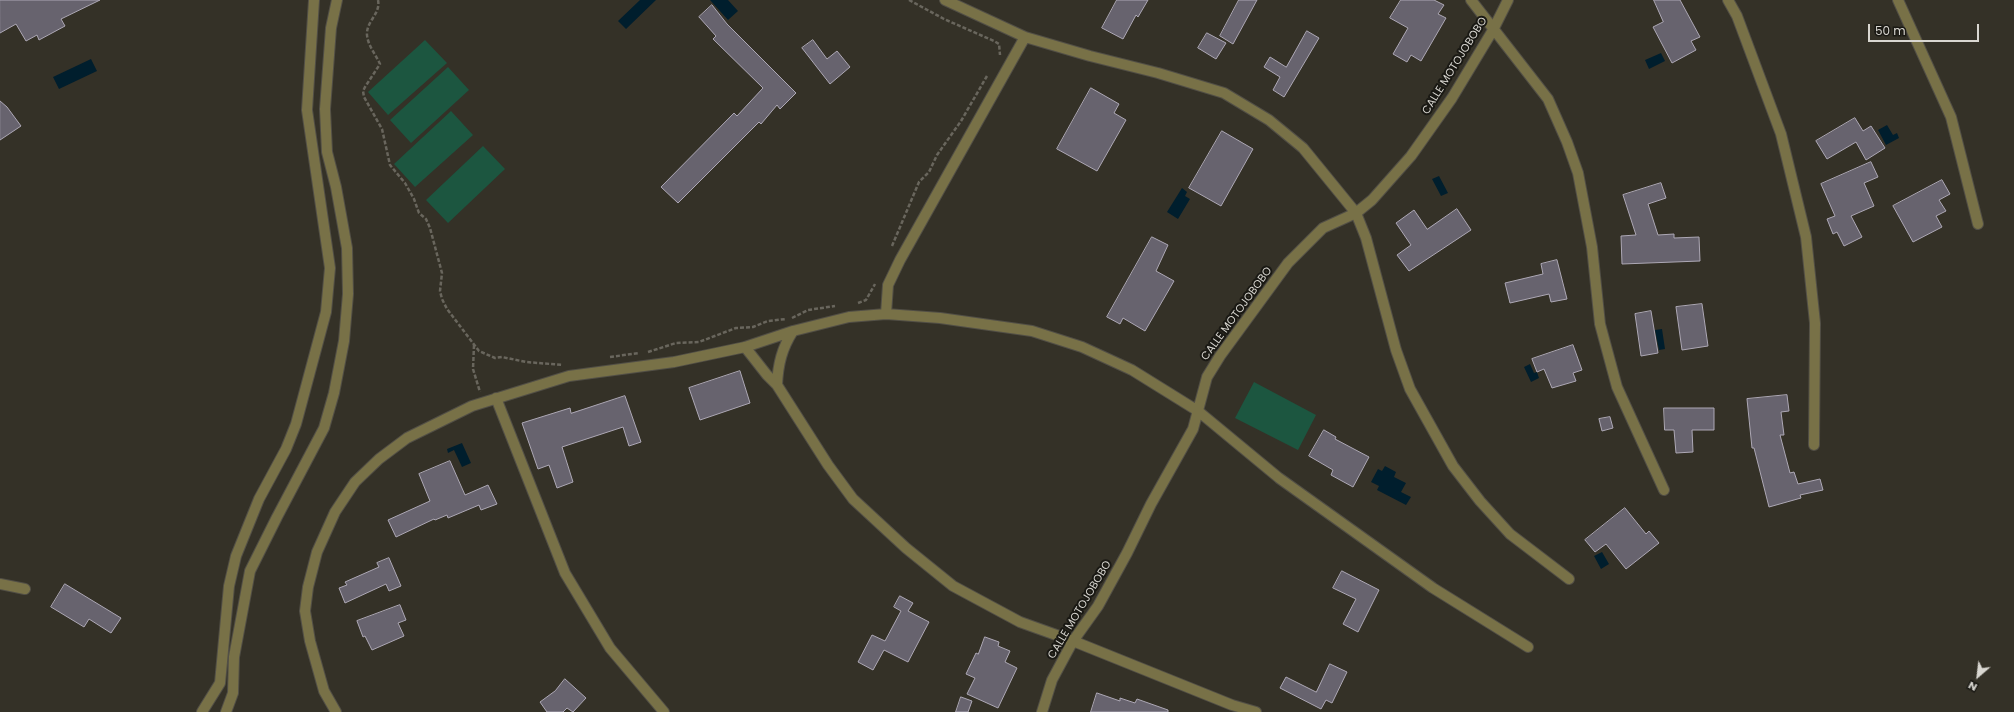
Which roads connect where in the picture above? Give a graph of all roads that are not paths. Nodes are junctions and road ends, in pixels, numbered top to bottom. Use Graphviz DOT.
graph roads {
  1 [pos="314,0"];
  2 [pos="337,0"];
  3 [pos="945,0"];
  4 [pos="1471,0"];
  5 [pos="1508,0"];
  6 [pos="1728,0"];
  7 [pos="1898,0"];
  8 [pos="1493,30"];
  9 [pos="1025,37"];
  10 [pos="1356,213"];
  11 [pos="1978,224"];
  12 [pos="886,314"];
  13 [pos="793,331"];
  14 [pos="745,347"];
  15 [pos="777,385"];
  16 [pos="496,398"];
  17 [pos="1198,410"];
  18 [pos="1814,445"];
  19 [pos="1664,490"];
  20 [pos="1570,579"];
  21 [pos="0,584"];
  22 [pos="25,589"];
  23 [pos="1073,641"];
  24 [pos="1528,647"];
  25 [pos="202,712"];
  26 [pos="226,712"];
  27 [pos="336,712"];
  28 [pos="664,712"];
  29 [pos="1042,712"];
  30 [pos="1256,712"];
  1 -- 25 [label="street"];
  2 -- 26 [label="street"];
  3 -- 9 [label="street"];
  4 -- 8 [label="street"];
  5 -- 8 [label="street, CALLE MOTOJOBOBO"];
  6 -- 18 [label="street"];
  7 -- 11 [label="street"];
  8 -- 10 [label="street, CALLE MOTOJOBOBO"];
  8 -- 19 [label="street"];
  9 -- 10 [label="street"];
  9 -- 12 [label="street"];
  10 -- 17 [label="street, CALLE MOTOJOBOBO"];
  10 -- 20 [label="street"];
  12 -- 13 [label="street"];
  12 -- 17 [label="street"];
  13 -- 14 [label="street"];
  13 -- 15 [label="street"];
  14 -- 15 [label="street"];
  14 -- 16 [label="street"];
  15 -- 23 [label="street"];
  16 -- 27 [label="street"];
  16 -- 28 [label="street"];
  17 -- 23 [label="street, CALLE MOTOJOBOBO"];
  17 -- 24 [label="street"];
  21 -- 22 [label="street"];
  23 -- 29 [label="street, CALLE MOTOJOBOBO"];
  23 -- 30 [label="street"];
}
